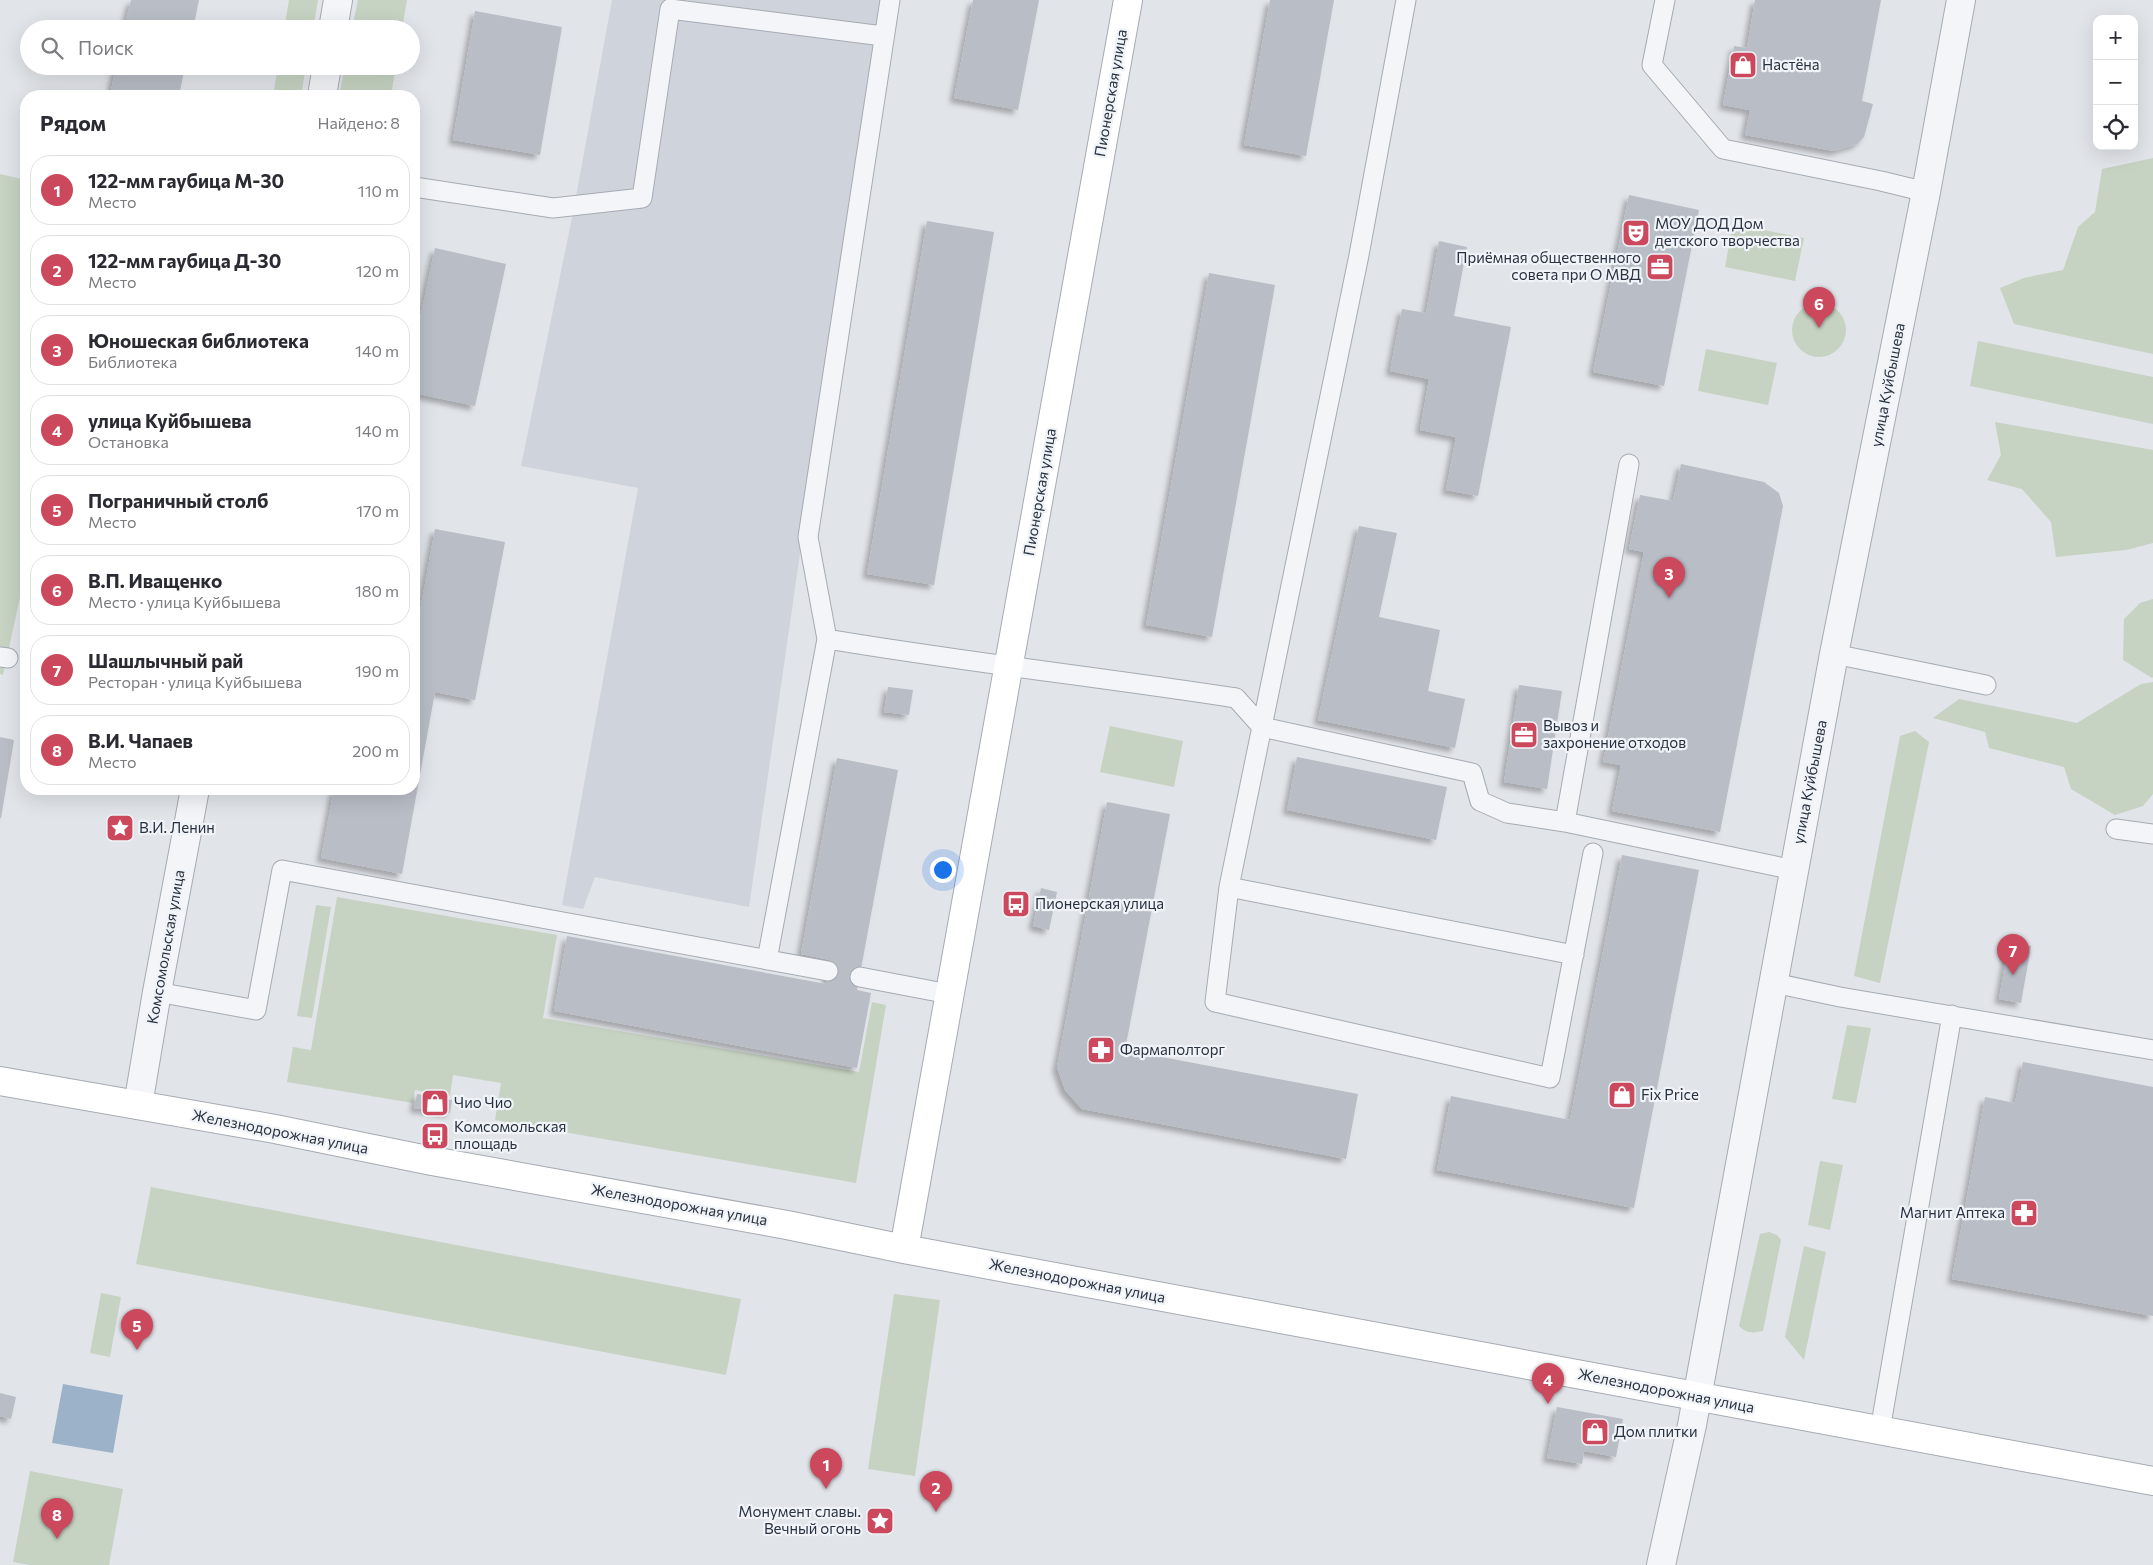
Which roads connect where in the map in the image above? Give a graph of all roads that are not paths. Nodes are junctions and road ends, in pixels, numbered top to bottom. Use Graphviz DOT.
graph roads {
  1 [pos="338,0"];
  2 [pos="890,0"];
  3 [pos="1128,0"];
  4 [pos="1406,0"];
  5 [pos="1665,0"];
  6 [pos="1961,0"];
  7 [pos="335,20"];
  8 [pos="884,36"];
  9 [pos="326,75"];
  10 [pos="323,90"];
  11 [pos="420,188"];
  12 [pos="1926,192"];
  13 [pos="1629,464"];
  14 [pos="827,639"];
  15 [pos="1834,654"];
  16 [pos="1008,667"];
  17 [pos="1986,685"];
  18 [pos="1262,727"];
  19 [pos="194,795"];
  20 [pos="1565,822"];
  21 [pos="2116,829"];
  22 [pos="2153,834"];
  23 [pos="1593,853"];
  24 [pos="1794,870"];
  25 [pos="1229,887"];
  26 [pos="1574,955"];
  27 [pos="767,960"];
  28 [pos="828,971"];
  29 [pos="860,977"];
  30 [pos="1774,983"];
  31 [pos="157,992"];
  32 [pos="949,994"];
  33 [pos="1952,1015"];
  34 [pos="2153,1050"];
  35 [pos="0,1081"];
  36 [pos="138,1105"];
  37 [pos="904,1249"];
  38 [pos="1696,1396"];
  39 [pos="1880,1430"];
  40 [pos="2153,1481"];
  41 [pos="1661,1565"];
  1 -- 7 [label="street"];
  2 -- 8 [label="lane"];
  3 -- 16 [label="main road, Пионерская улица"];
  4 -- 18 [label="lane"];
  5 -- 12 [label="lane"];
  6 -- 12 [label="street, улица Куйбышева"];
  8 -- 11 [label="lane"];
  8 -- 14 [label="lane"];
  9 -- 10 [label="street"];
  12 -- 15 [label="street, улица Куйбышева"];
  13 -- 20 [label="lane"];
  14 -- 16 [label="lane"];
  14 -- 27 [label="lane"];
  15 -- 17 [label="lane"];
  15 -- 24 [label="street, улица Куйбышева"];
  16 -- 18 [label="lane"];
  16 -- 32 [label="main road, Пионерская улица"];
  18 -- 20 [label="lane"];
  18 -- 25 [label="lane"];
  19 -- 31 [label="street, Комсомольская улица"];
  20 -- 24 [label="lane"];
  21 -- 22 [label="lane"];
  23 -- 26 [label="lane"];
  24 -- 30 [label="street, улица Куйбышева"];
  25 -- 26 [label="lane"];
  25 -- 26 [label="lane"];
  27 -- 28 [label="lane"];
  27 -- 31 [label="lane"];
  29 -- 32 [label="lane"];
  30 -- 33 [label="lane"];
  30 -- 38 [label="street, улица Куйбышева"];
  31 -- 36 [label="street, Комсомольская улица"];
  32 -- 37 [label="main road, Пионерская улица"];
  33 -- 34 [label="lane"];
  33 -- 39 [label="lane"];
  35 -- 36 [label="main road, Железнодорожная улица"];
  36 -- 37 [label="main road, Железнодорожная улица"];
  37 -- 38 [label="main road, Железнодорожная улица"];
  38 -- 39 [label="main road, Железнодорожная улица"];
  38 -- 41 [label="street, улица Куйбышева"];
  39 -- 40 [label="main road, Железнодорожная улица"];
}
